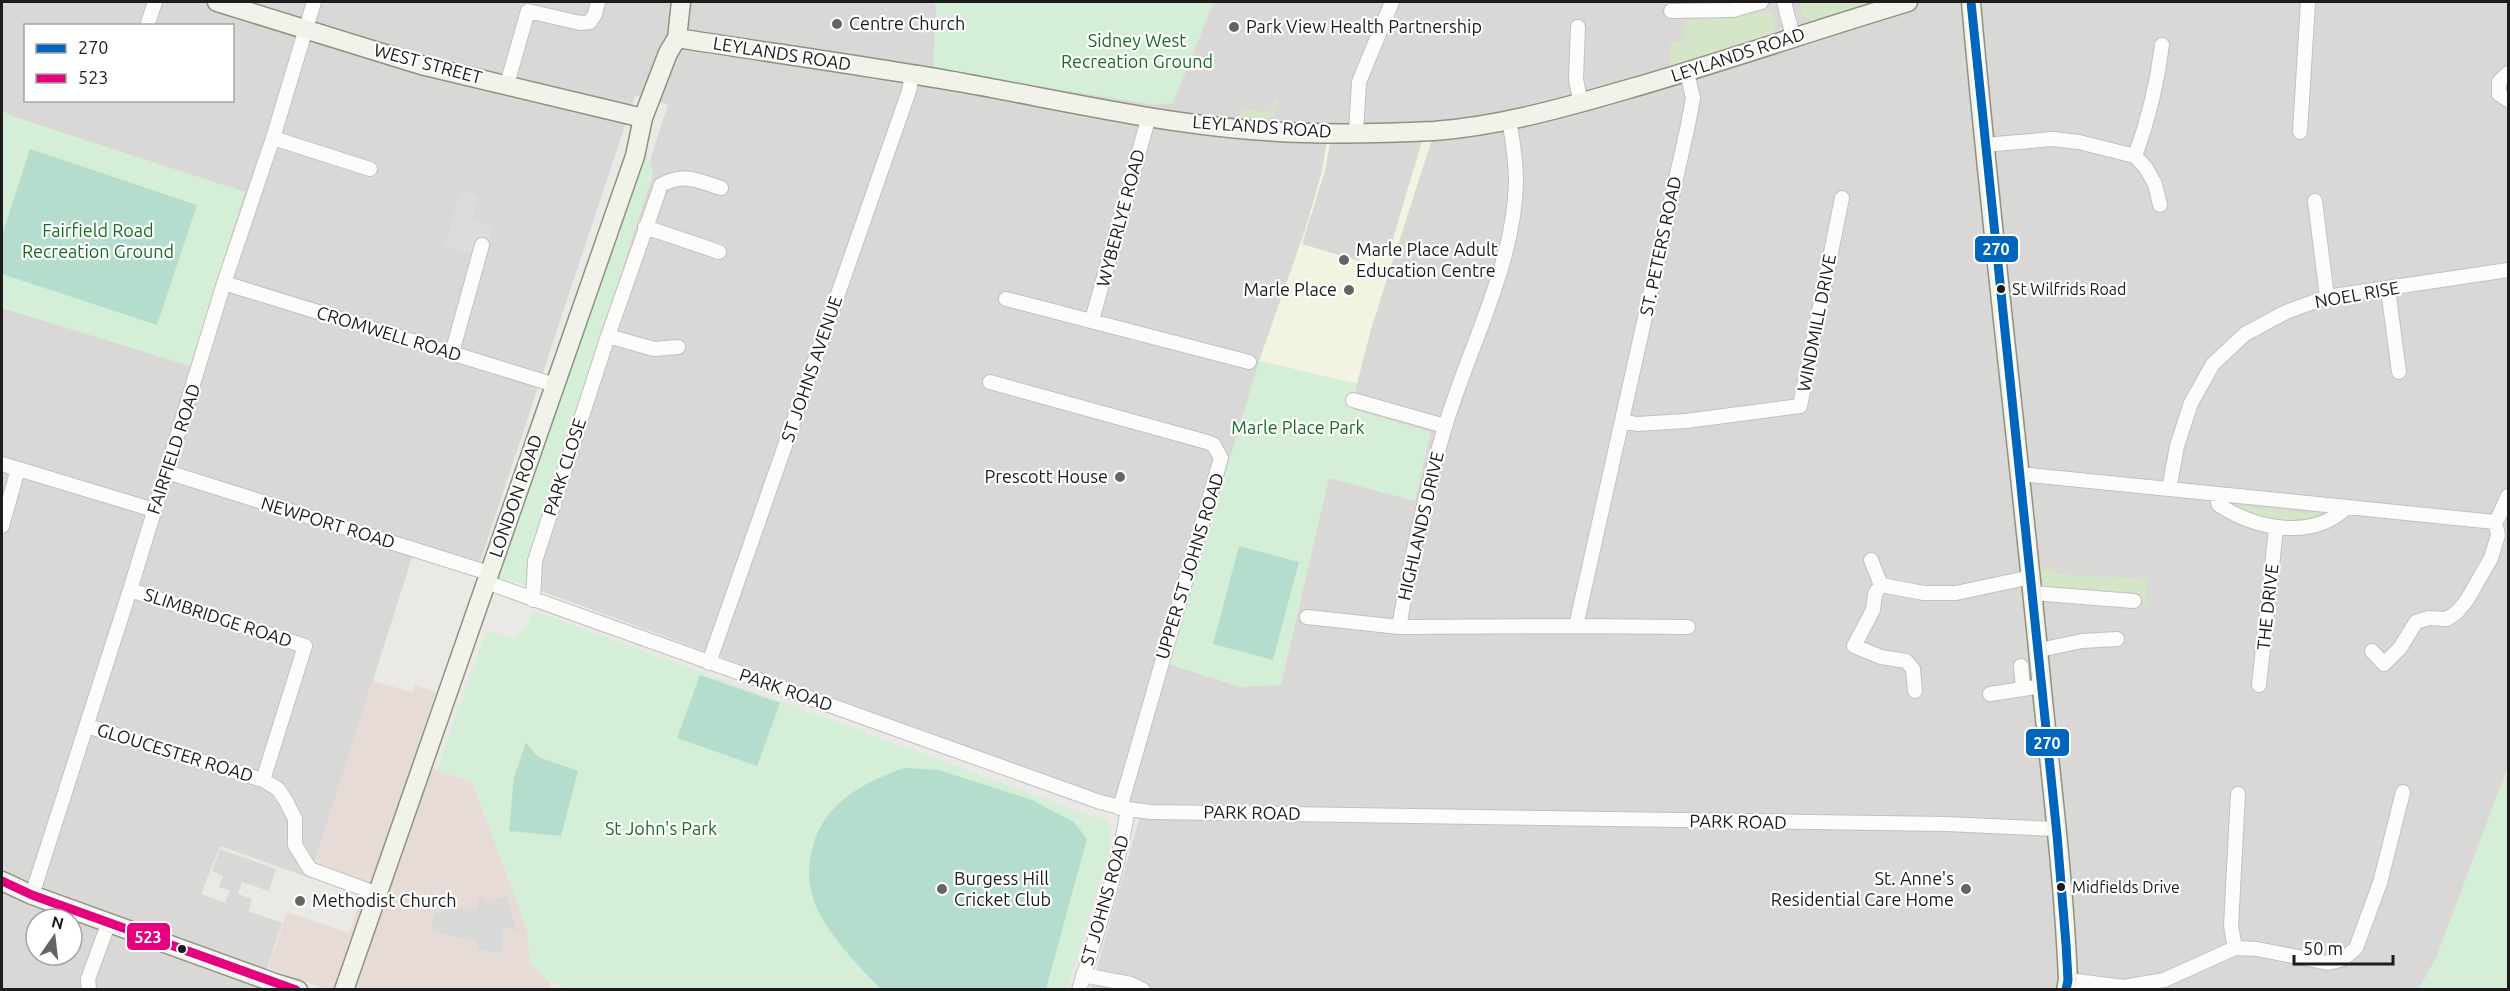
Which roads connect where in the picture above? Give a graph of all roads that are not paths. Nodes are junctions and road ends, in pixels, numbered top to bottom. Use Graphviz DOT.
graph roads {
  1 [pos="155,2"];
  2 [pos="217,2"];
  3 [pos="314,2"];
  4 [pos="598,2"];
  5 [pos="681,2"];
  6 [pos="1392,2"];
  7 [pos="1761,2"];
  8 [pos="1785,2"];
  9 [pos="1908,2"];
  10 [pos="1971,2"];
  11 [pos="2308,2"];
  12 [pos="1671,11"];
  13 [pos="148,24"];
  14 [pos="1578,27"];
  15 [pos="305,28"];
  16 [pos="1793,36"];
  17 [pos="677,38"];
  18 [pos="2162,45"];
  19 [pos="1687,72"];
  20 [pos="2508,73"];
  21 [pos="912,74"];
  22 [pos="507,84"];
  23 [pos="2508,100"];
  24 [pos="1581,103"];
  25 [pos="1149,116"];
  26 [pos="643,118"];
  27 [pos="1509,120"];
  28 [pos="1356,132"];
  29 [pos="2300,132"];
  30 [pos="273,138"];
  31 [pos="1984,145"];
  32 [pos="2135,156"];
  33 [pos="370,169"];
  34 [pos="721,188"];
  35 [pos="1842,198"];
  36 [pos="2314,201"];
  37 [pos="2160,205"];
  38 [pos="645,227"];
  39 [pos="482,245"];
  40 [pos="719,252"];
  41 [pos="2508,270"];
  42 [pos="224,283"];
  43 [pos="2388,289"];
  44 [pos="2327,297"];
  45 [pos="1006,299"];
  46 [pos="1092,320"];
  47 [pos="608,336"];
  48 [pos="678,347"];
  49 [pos="452,353"];
  50 [pos="1249,362"];
  51 [pos="2399,372"];
  52 [pos="990,382"];
  53 [pos="555,385"];
  54 [pos="1353,400"];
  55 [pos="1622,421"];
  56 [pos="1445,426"];
  57 [pos="2,464"];
  58 [pos="18,469"];
  59 [pos="167,472"];
  60 [pos="2020,474"];
  61 [pos="2169,489"];
  62 [pos="2216,494"];
  63 [pos="2508,496"];
  64 [pos="2347,507"];
  65 [pos="154,510"];
  66 [pos="2501,522"];
  67 [pos="2,526"];
  68 [pos="2276,529"];
  69 [pos="1871,560"];
  70 [pos="488,578"];
  71 [pos="1881,585"];
  72 [pos="2031,585"];
  73 [pos="130,590"];
  74 [pos="533,600"];
  75 [pos="2134,601"];
  76 [pos="1307,617"];
  77 [pos="1576,626"];
  78 [pos="1399,627"];
  79 [pos="1688,627"];
  80 [pos="2117,639"];
  81 [pos="305,646"];
  82 [pos="2039,650"];
  83 [pos="2372,651"];
  84 [pos="709,663"];
  85 [pos="2020,666"];
  86 [pos="2042,686"];
  87 [pos="2259,686"];
  88 [pos="2023,689"];
  89 [pos="1915,691"];
  90 [pos="1990,694"];
  91 [pos="87,726"];
  92 [pos="262,780"];
  93 [pos="2403,792"];
  94 [pos="2238,794"];
  95 [pos="1124,809"];
  96 [pos="2056,829"];
  97 [pos="2,880"];
  98 [pos="378,894"];
  99 [pos="32,895"];
  100 [pos="109,922"];
  101 [pos="2235,948"];
  102 [pos="1083,975"];
  103 [pos="2067,985"];
  104 [pos="89,990"];
  105 [pos="298,990"];
  106 [pos="344,990"];
  107 [pos="1078,990"];
  108 [pos="1143,990"];
  1 -- 13 [label="street"];
  2 -- 15 [label="street, WEST STREET"];
  3 -- 15 [label="street, FAIRFIELD ROAD"];
  4 -- 22 [label="street"];
  5 -- 17 [label="street, LONDON ROAD"];
  6 -- 28 [label="street"];
  7 -- 12 [label="street"];
  8 -- 16 [label="street"];
  9 -- 16 [label="street, LEYLANDS ROAD"];
  10 -- 31 [label="street"];
  11 -- 29 [label="street"];
  14 -- 24 [label="street"];
  15 -- 22 [label="street, WEST STREET"];
  15 -- 30 [label="street, FAIRFIELD ROAD"];
  16 -- 19 [label="street, LEYLANDS ROAD"];
  17 -- 21 [label="street, LEYLANDS ROAD"];
  17 -- 26 [label="street, LONDON ROAD"];
  18 -- 32 [label="street"];
  19 -- 24 [label="street, LEYLANDS ROAD"];
  19 -- 55 [label="street, ST. PETERS ROAD"];
  20 -- 23 [label="street"];
  21 -- 25 [label="street, LEYLANDS ROAD"];
  21 -- 84 [label="street, ST JOHNS AVENUE"];
  22 -- 26 [label="street, WEST STREET"];
  24 -- 27 [label="street, LEYLANDS ROAD"];
  25 -- 28 [label="street, LEYLANDS ROAD"];
  25 -- 46 [label="street, WYBERLYE ROAD"];
  26 -- 53 [label="street, LONDON ROAD"];
  27 -- 28 [label="street, LEYLANDS ROAD"];
  27 -- 56 [label="street, HIGHLANDS DRIVE"];
  30 -- 33 [label="street"];
  30 -- 42 [label="street, FAIRFIELD ROAD"];
  31 -- 32 [label="street"];
  31 -- 60 [label="street"];
  32 -- 37 [label="street"];
  34 -- 38 [label="street, PARK CLOSE"];
  35 -- 55 [label="street, WINDMILL DRIVE"];
  36 -- 44 [label="street"];
  38 -- 40 [label="street"];
  38 -- 47 [label="street, PARK CLOSE"];
  39 -- 49 [label="street"];
  41 -- 43 [label="street, NOEL RISE"];
  42 -- 49 [label="street, CROMWELL ROAD"];
  42 -- 59 [label="street, FAIRFIELD ROAD"];
  43 -- 44 [label="street, NOEL RISE"];
  43 -- 51 [label="street"];
  44 -- 61 [label="street, NOEL RISE"];
  45 -- 46 [label="street"];
  46 -- 50 [label="street"];
  47 -- 48 [label="street"];
  47 -- 74 [label="street, PARK CLOSE"];
  49 -- 53 [label="street, CROMWELL ROAD"];
  52 -- 95 [label="street, UPPER ST JOHNS ROAD"];
  53 -- 70 [label="street, LONDON ROAD"];
  54 -- 56 [label="street, HIGHLANDS DRIVE"];
  55 -- 77 [label="street, ST. PETERS ROAD"];
  56 -- 78 [label="street, HIGHLANDS DRIVE"];
  57 -- 58 [label="street"];
  58 -- 65 [label="street"];
  58 -- 67 [label="street"];
  59 -- 65 [label="street, FAIRFIELD ROAD"];
  59 -- 70 [label="street, NEWPORT ROAD"];
  60 -- 61 [label="street"];
  60 -- 72 [label="street"];
  61 -- 62 [label="street"];
  62 -- 64 [label="street"];
  62 -- 68 [label="street"];
  63 -- 66 [label="street"];
  64 -- 66 [label="street"];
  64 -- 68 [label="street"];
  65 -- 73 [label="street, FAIRFIELD ROAD"];
  66 -- 83 [label="street"];
  68 -- 87 [label="street, THE DRIVE"];
  69 -- 71 [label="street"];
  70 -- 74 [label="street, PARK ROAD"];
  70 -- 98 [label="street, LONDON ROAD"];
  71 -- 72 [label="street"];
  71 -- 89 [label="street"];
  72 -- 75 [label="street"];
  72 -- 82 [label="street"];
  73 -- 81 [label="street, SLIMBRIDGE ROAD"];
  73 -- 91 [label="street, FAIRFIELD ROAD"];
  74 -- 84 [label="street, PARK ROAD"];
  76 -- 78 [label="street"];
  77 -- 78 [label="street"];
  77 -- 79 [label="street"];
  80 -- 82 [label="street"];
  81 -- 92 [label="street, GLOUCESTER ROAD"];
  82 -- 86 [label="street"];
  84 -- 95 [label="street, PARK ROAD"];
  85 -- 88 [label="street"];
  86 -- 88 [label="street"];
  86 -- 96 [label="street"];
  88 -- 90 [label="street"];
  91 -- 92 [label="street, GLOUCESTER ROAD"];
  91 -- 99 [label="street, FAIRFIELD ROAD"];
  92 -- 98 [label="street, GLOUCESTER ROAD"];
  93 -- 101 [label="street"];
  94 -- 101 [label="street"];
  95 -- 96 [label="street, PARK ROAD"];
  95 -- 102 [label="street, ST JOHNS ROAD"];
  96 -- 103 [label="street"];
  97 -- 99 [label="street"];
  98 -- 106 [label="street, LONDON ROAD"];
  99 -- 100 [label="street"];
  100 -- 104 [label="street"];
  100 -- 105 [label="street"];
  101 -- 103 [label="street"];
  102 -- 107 [label="street, ST JOHNS ROAD"];
  102 -- 108 [label="street"];
}
